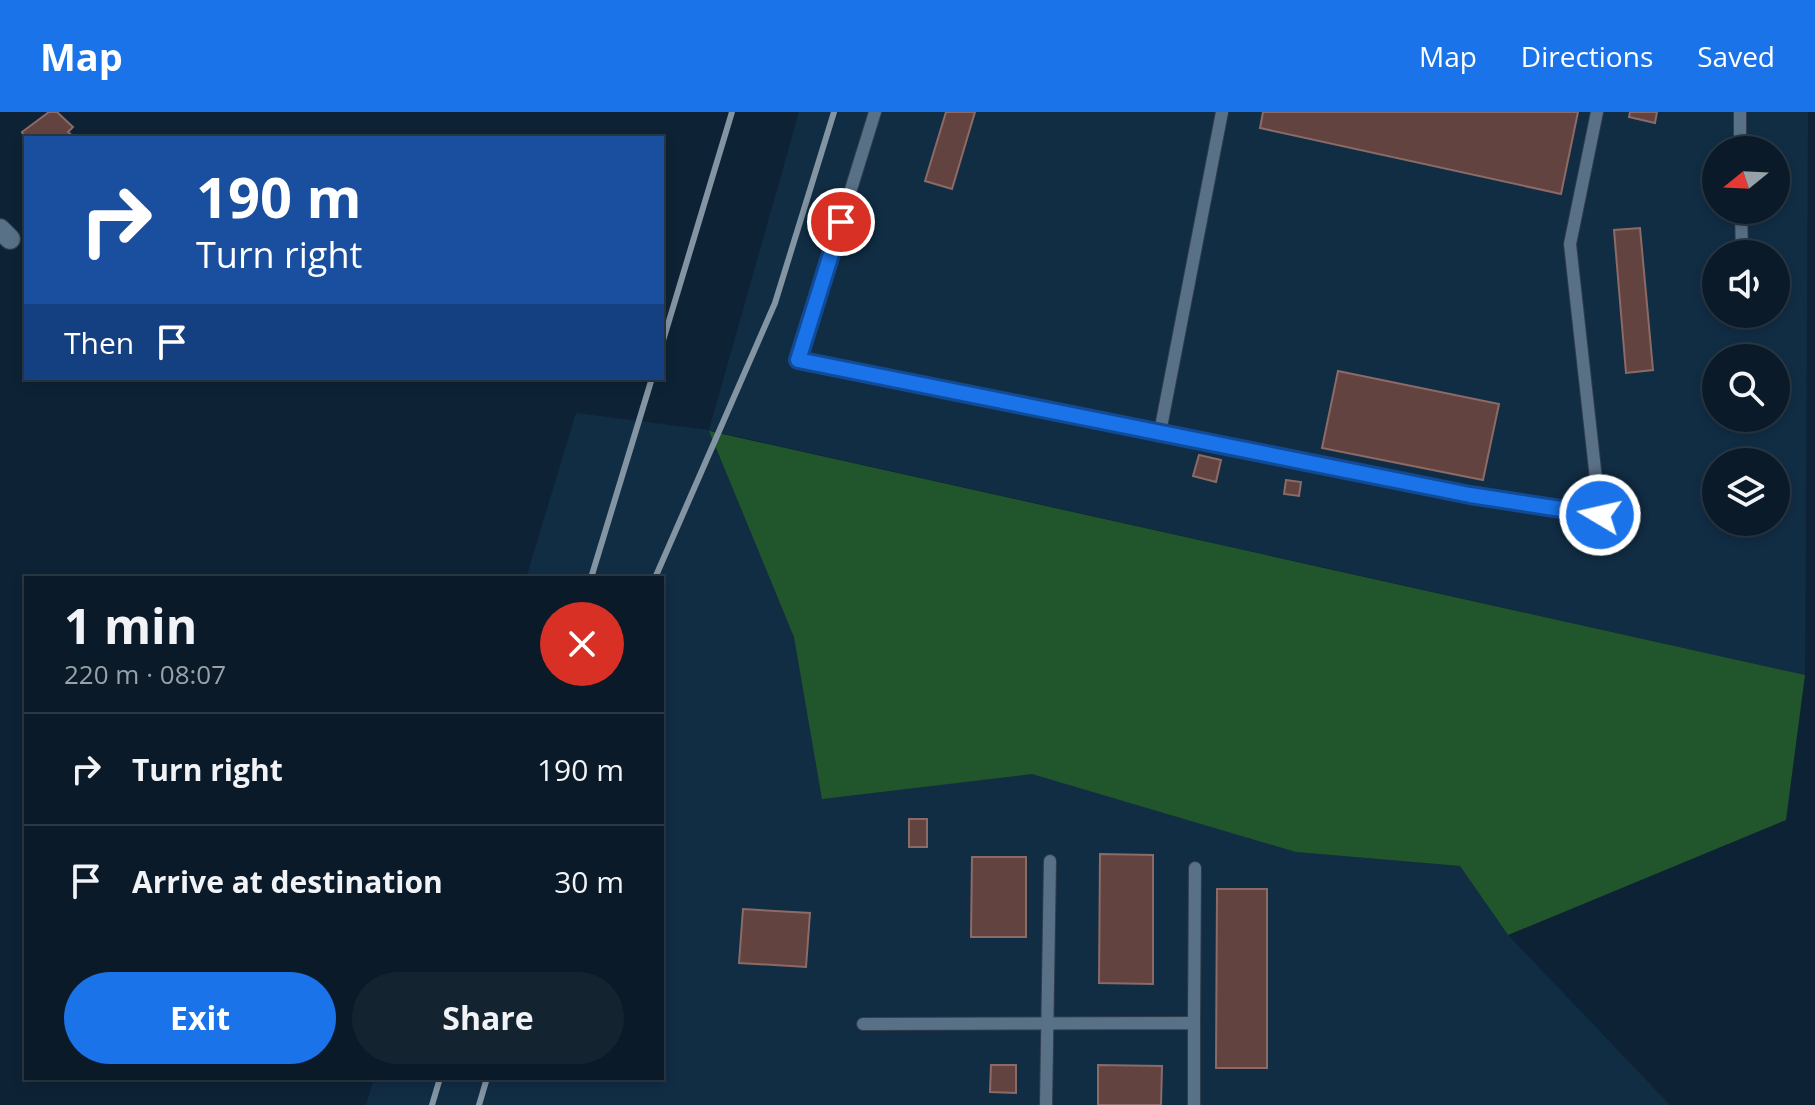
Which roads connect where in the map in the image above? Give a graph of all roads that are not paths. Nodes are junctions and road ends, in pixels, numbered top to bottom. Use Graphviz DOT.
graph roads {
  1 [pos="875,112"];
  2 [pos="1222,112"];
  3 [pos="1597,112"];
  4 [pos="1740,112"];
  5 [pos="1740,136"];
  6 [pos="1160,432"];
  7 [pos="1050,861"];
  8 [pos="1195,868"];
  9 [pos="1047,1023"];
  10 [pos="1194,1023"];
  11 [pos="863,1024"];
  12 [pos="1046,1105"];
  13 [pos="1194,1105"];
  1 -- 6 [label="lane"];
  2 -- 6 [label="lane"];
  3 -- 6 [label="lane"];
  4 -- 5 [label="lane"];
  7 -- 9 [label="lane"];
  8 -- 10 [label="lane"];
  9 -- 10 [label="lane"];
  9 -- 11 [label="lane"];
  9 -- 12 [label="lane"];
  10 -- 13 [label="lane"];
}
